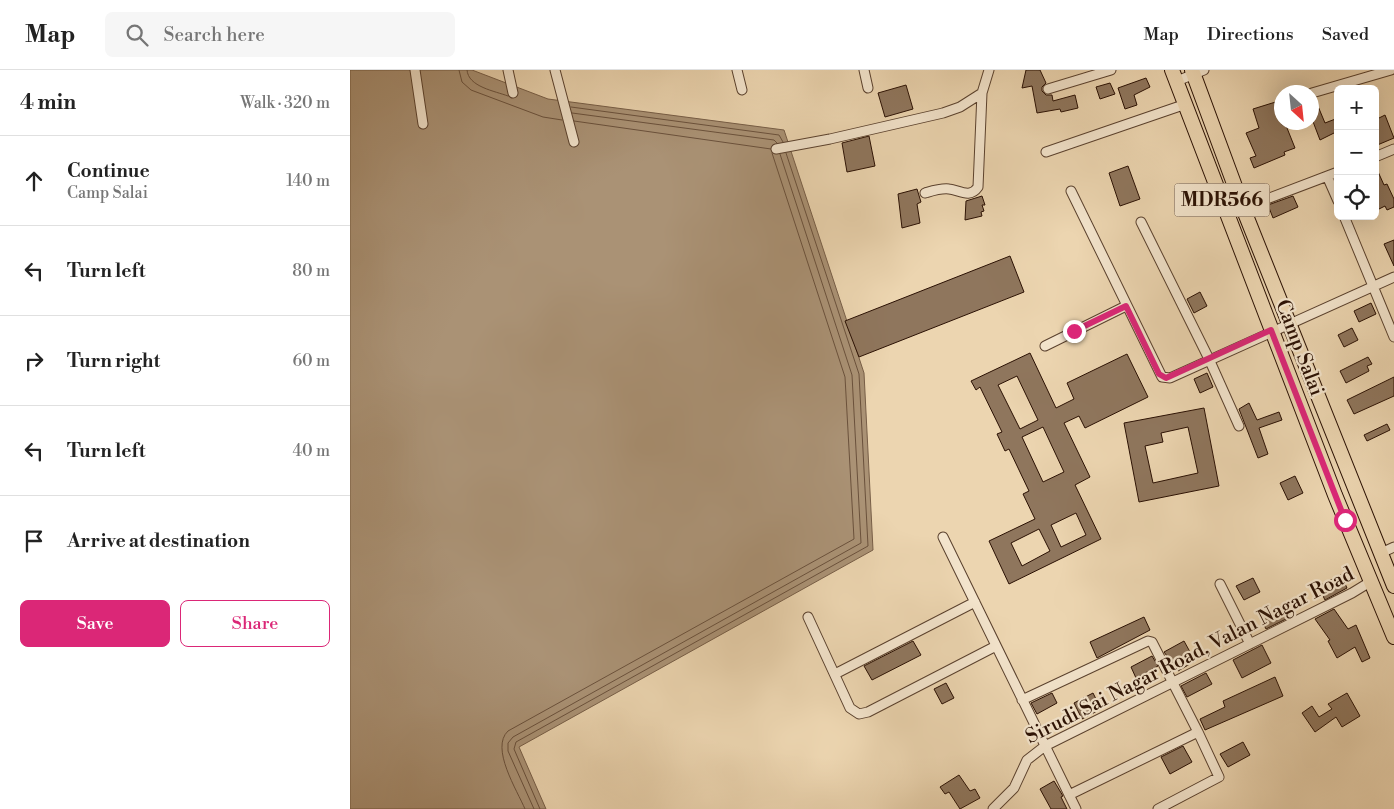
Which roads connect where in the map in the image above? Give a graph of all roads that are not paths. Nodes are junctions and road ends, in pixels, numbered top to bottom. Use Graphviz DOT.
graph roads {
  1 [pos="415,70"];
  2 [pos="508,70"];
  3 [pos="555,70"];
  4 [pos="737,70"];
  5 [pos="864,70"];
  6 [pos="990,70"];
  7 [pos="1111,70"];
  8 [pos="1391,70"];
  9 [pos="1197,71"];
  10 [pos="1175,75"];
  11 [pos="868,88"];
  12 [pos="742,90"];
  13 [pos="1048,90"];
  14 [pos="1319,91"];
  15 [pos="513,93"];
  16 [pos="982,93"];
  17 [pos="1186,104"];
  18 [pos="423,124"];
  19 [pos="574,142"];
  20 [pos="776,149"];
  21 [pos="1394,149"];
  22 [pos="1046,152"];
  23 [pos="1379,155"];
  24 [pos="1334,174"];
  25 [pos="1328,176"];
  26 [pos="1071,191"];
  27 [pos="1334,191"];
  28 [pos="925,193"];
  29 [pos="1243,208"];
  30 [pos="1346,220"];
  31 [pos="1141,222"];
  32 [pos="1394,277"];
  33 [pos="1373,286"];
  34 [pos="1126,306"];
  35 [pos="1290,323"];
  36 [pos="1271,330"];
  37 [pos="1394,337"];
  38 [pos="1045,346"];
  39 [pos="1209,359"];
  40 [pos="1239,426"];
  41 [pos="943,537"];
  42 [pos="1388,550"];
  43 [pos="1370,582"];
  44 [pos="1220,584"];
  45 [pos="1394,586"];
  46 [pos="975,602"];
  47 [pos="808,617"];
  48 [pos="1394,637"];
  49 [pos="1250,644"];
  50 [pos="996,646"];
  51 [pos="835,674"];
  52 [pos="1173,681"];
  53 [pos="1022,700"];
  54 [pos="1198,732"];
  55 [pos="1045,746"];
  56 [pos="1069,795"];
  57 [pos="993,809"];
  58 [pos="1076,809"];
  59 [pos="1158,809"];
  1 -- 18 [label="street"];
  2 -- 15 [label="street"];
  3 -- 19 [label="street"];
  4 -- 12 [label="street"];
  5 -- 11 [label="street"];
  6 -- 16 [label="street"];
  7 -- 13 [label="street"];
  8 -- 14 [label="street"];
  9 -- 10 [label="street"];
  9 -- 29 [label="main road, Camp Salai / MDR566"];
  10 -- 17 [label="main road, Camp Salai / MDR566"];
  16 -- 20 [label="street"];
  16 -- 28 [label="street"];
  17 -- 22 [label="street"];
  17 -- 36 [label="main road, Camp Salai / MDR566"];
  21 -- 23 [label="street"];
  24 -- 25 [label="street"];
  25 -- 27 [label="street"];
  25 -- 29 [label="street"];
  26 -- 34 [label="street"];
  29 -- 35 [label="main road, Camp Salai / MDR566"];
  30 -- 33 [label="street"];
  31 -- 39 [label="street"];
  32 -- 33 [label="street"];
  33 -- 35 [label="street"];
  33 -- 37 [label="street"];
  34 -- 38 [label="street"];
  34 -- 39 [label="street"];
  35 -- 36 [label="street"];
  35 -- 42 [label="main road, Camp Salai / MDR566"];
  36 -- 39 [label="street"];
  36 -- 43 [label="main road, Camp Salai / MDR566"];
  39 -- 40 [label="street"];
  41 -- 46 [label="street"];
  42 -- 45 [label="main road, Camp Salai / MDR566"];
  43 -- 48 [label="main road, Camp Salai / MDR566"];
  43 -- 49 [label="street, Sirudi Sai Nagar Road, Valan Nagar Road"];
  44 -- 49 [label="street"];
  46 -- 50 [label="street"];
  46 -- 51 [label="street"];
  47 -- 51 [label="street"];
  49 -- 52 [label="street, Sirudi Sai Nagar Road, Valan Nagar Road"];
  50 -- 51 [label="street"];
  50 -- 53 [label="street"];
  52 -- 53 [label="street"];
  52 -- 54 [label="street"];
  52 -- 55 [label="street, Sirudi Sai Nagar Road, Valan Nagar Road"];
  53 -- 55 [label="street"];
  54 -- 56 [label="street"];
  54 -- 59 [label="street"];
  55 -- 56 [label="street"];
  55 -- 57 [label="street, Sirudi Sai Nagar Road, Valan Nagar Road"];
  56 -- 58 [label="street"];
}
